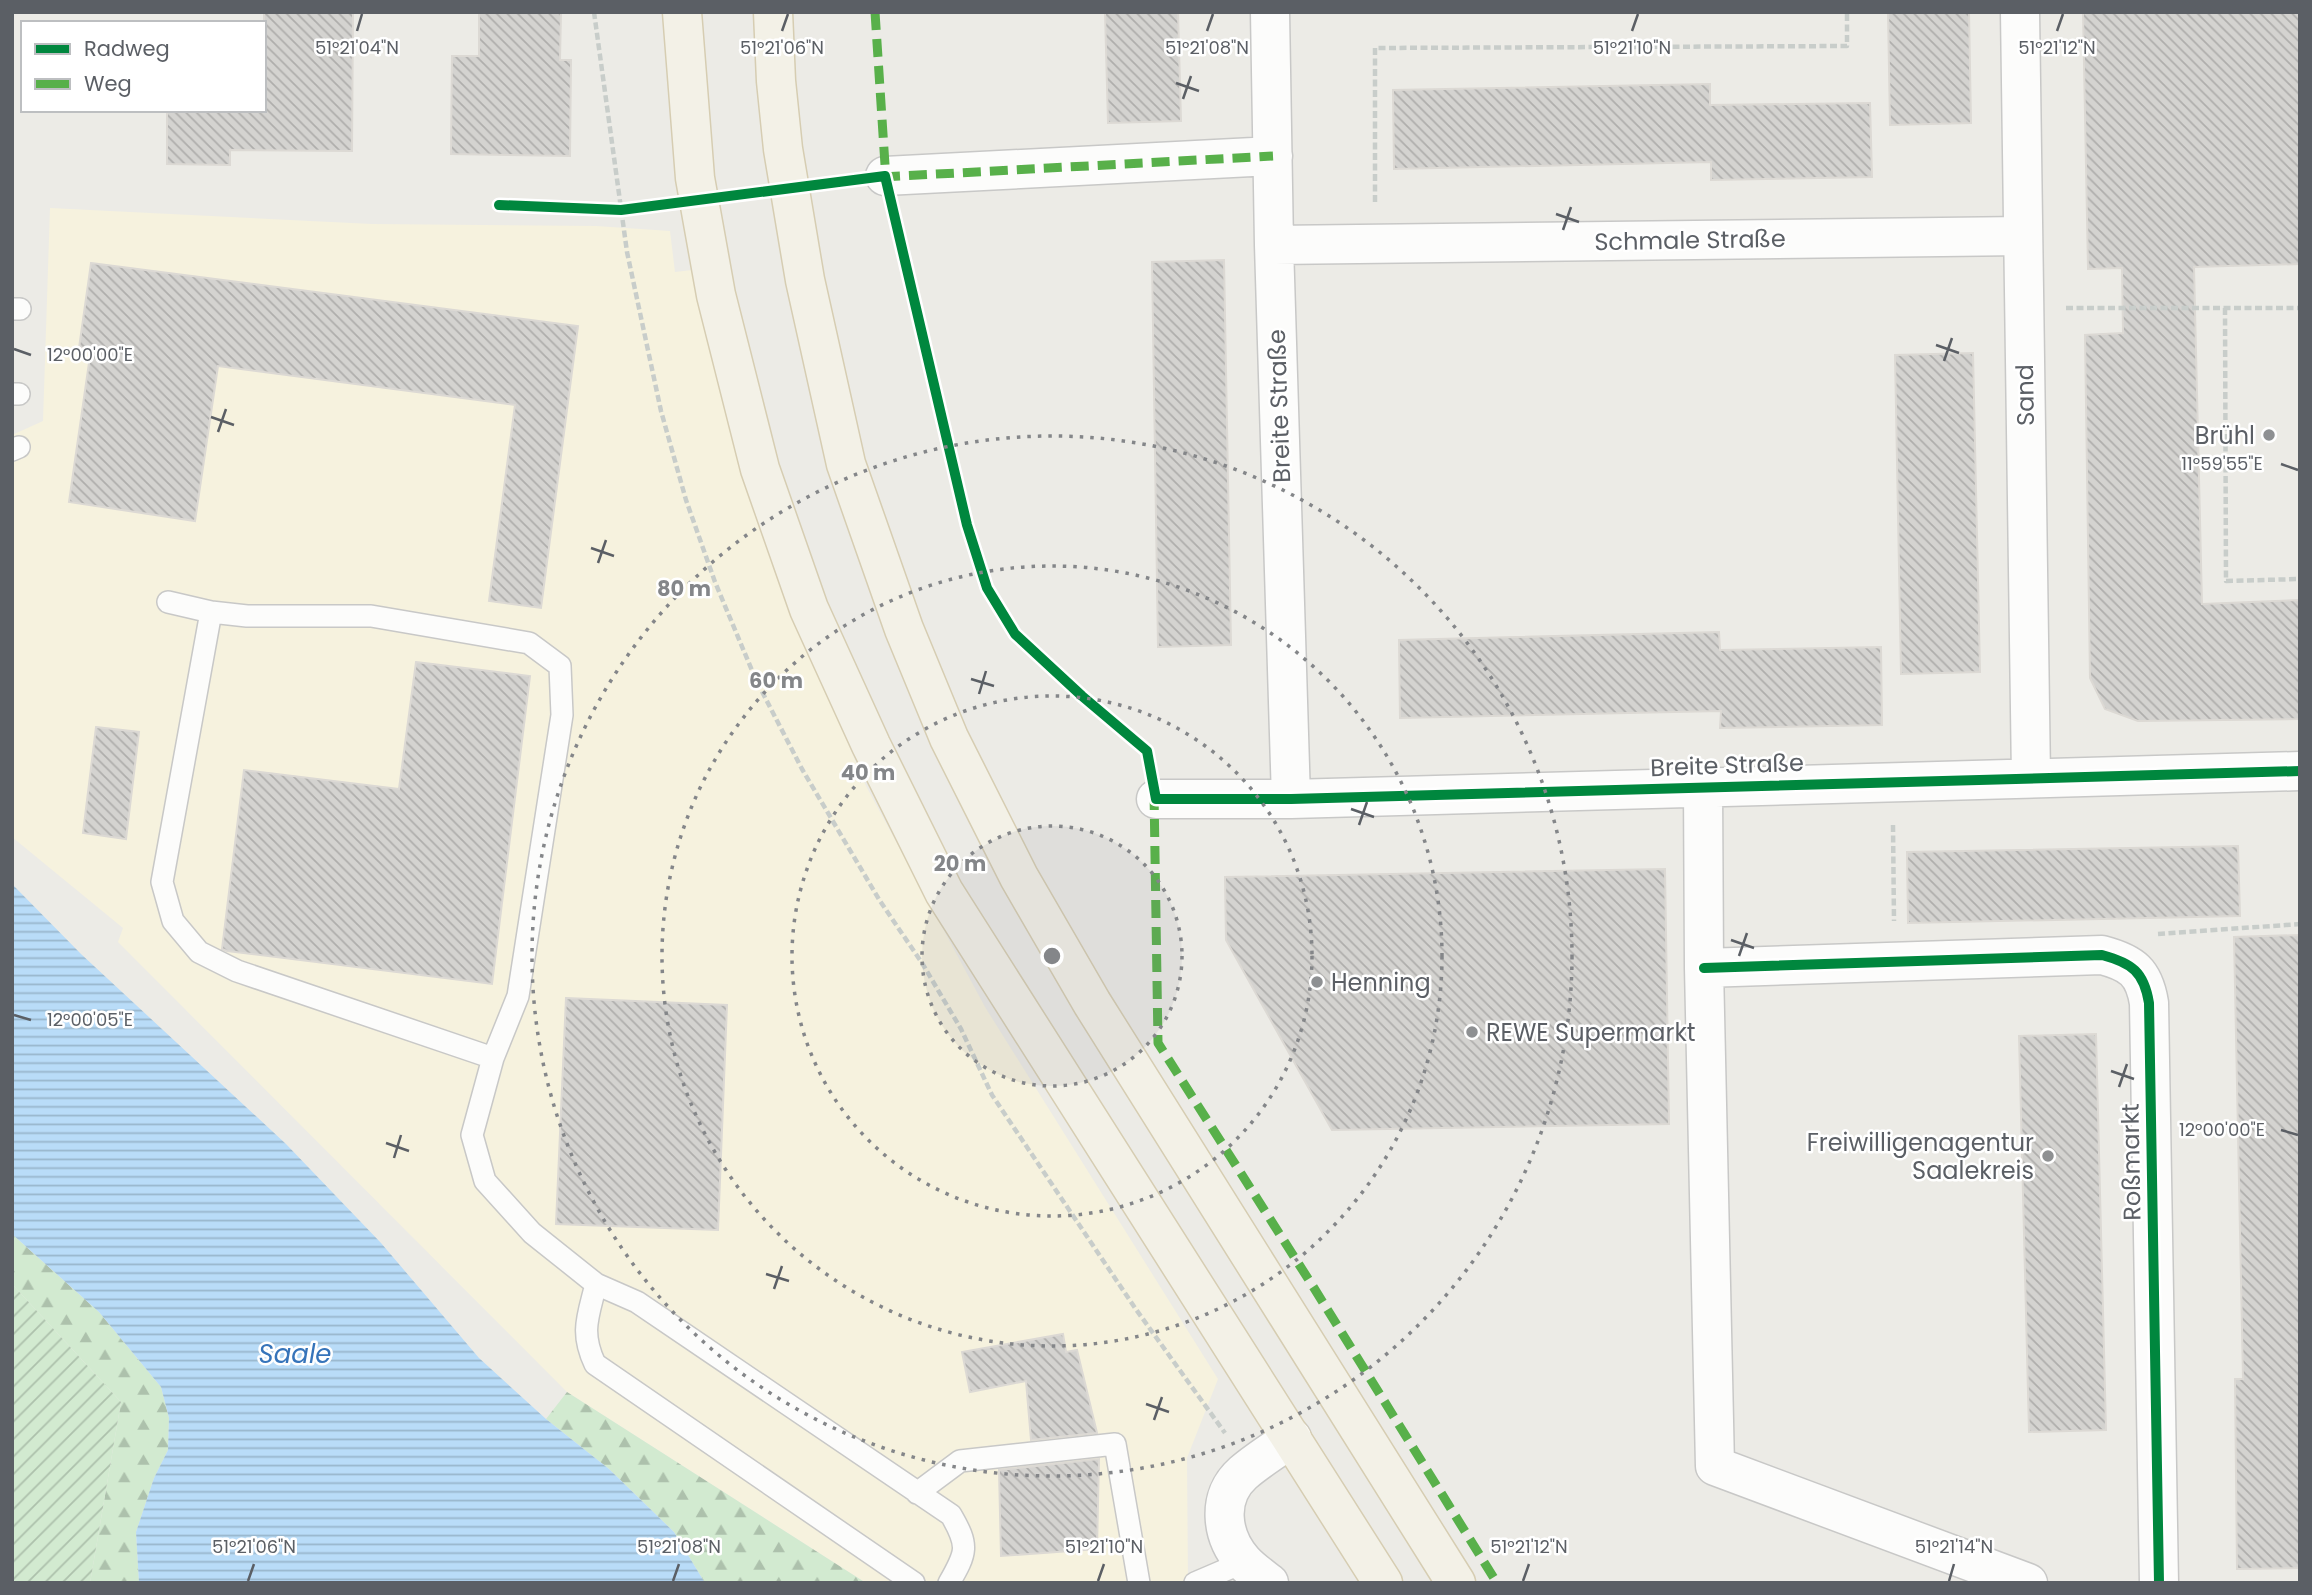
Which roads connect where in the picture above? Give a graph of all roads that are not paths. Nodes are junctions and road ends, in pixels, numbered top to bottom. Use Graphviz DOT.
graph roads {
  1 [pos="682,12"];
  2 [pos="773,12"];
  3 [pos="1270,12"];
  4 [pos="2020,12"];
  5 [pos="1273,156"];
  6 [pos="885,176"];
  7 [pos="2023,236"];
  8 [pos="1274,245"];
  9 [pos="168,602"];
  10 [pos="211,612"];
  11 [pos="2300,771"];
  12 [pos="2031,778"];
  13 [pos="1703,787"];
  14 [pos="1156,799"];
  15 [pos="1291,799"];
  16 [pos="1704,968"];
  17 [pos="493,1058"];
  18 [pos="596,1284"];
  19 [pos="1292,1438"];
  20 [pos="917,1493"];
  21 [pos="1256,1572"];
  22 [pos="914,1583"];
  23 [pos="950,1583"];
  24 [pos="1139,1583"];
  25 [pos="1195,1583"];
  26 [pos="1383,1583"];
  27 [pos="1457,1583"];
  28 [pos="2028,1583"];
  29 [pos="2158,1583"];
  1 -- 19 [label="main road"];
  2 -- 27 [label="main road"];
  3 -- 5 [label="street, Breite Straße"];
  4 -- 7 [label="street, Sand"];
  5 -- 6 [label="street"];
  5 -- 8 [label="street, Breite Straße"];
  7 -- 8 [label="street, Schmale Straße"];
  7 -- 12 [label="street, Sand"];
  8 -- 15 [label="street, Breite Straße"];
  9 -- 10 [label="lane"];
  10 -- 17 [label="lane"];
  10 -- 17 [label="lane"];
  11 -- 12 [label="street, Breite Straße"];
  12 -- 13 [label="street, Breite Straße"];
  13 -- 15 [label="street, Breite Straße"];
  13 -- 16 [label="street"];
  14 -- 15 [label="street, Breite Straße"];
  16 -- 28 [label="street"];
  16 -- 29 [label="street, Roßmarkt"];
  17 -- 18 [label="lane"];
  18 -- 20 [label="lane"];
  18 -- 22 [label="lane"];
  19 -- 21 [label="street"];
  19 -- 26 [label="main road"];
  20 -- 23 [label="lane"];
  20 -- 24 [label="lane"];
  21 -- 25 [label="lane"];
}
